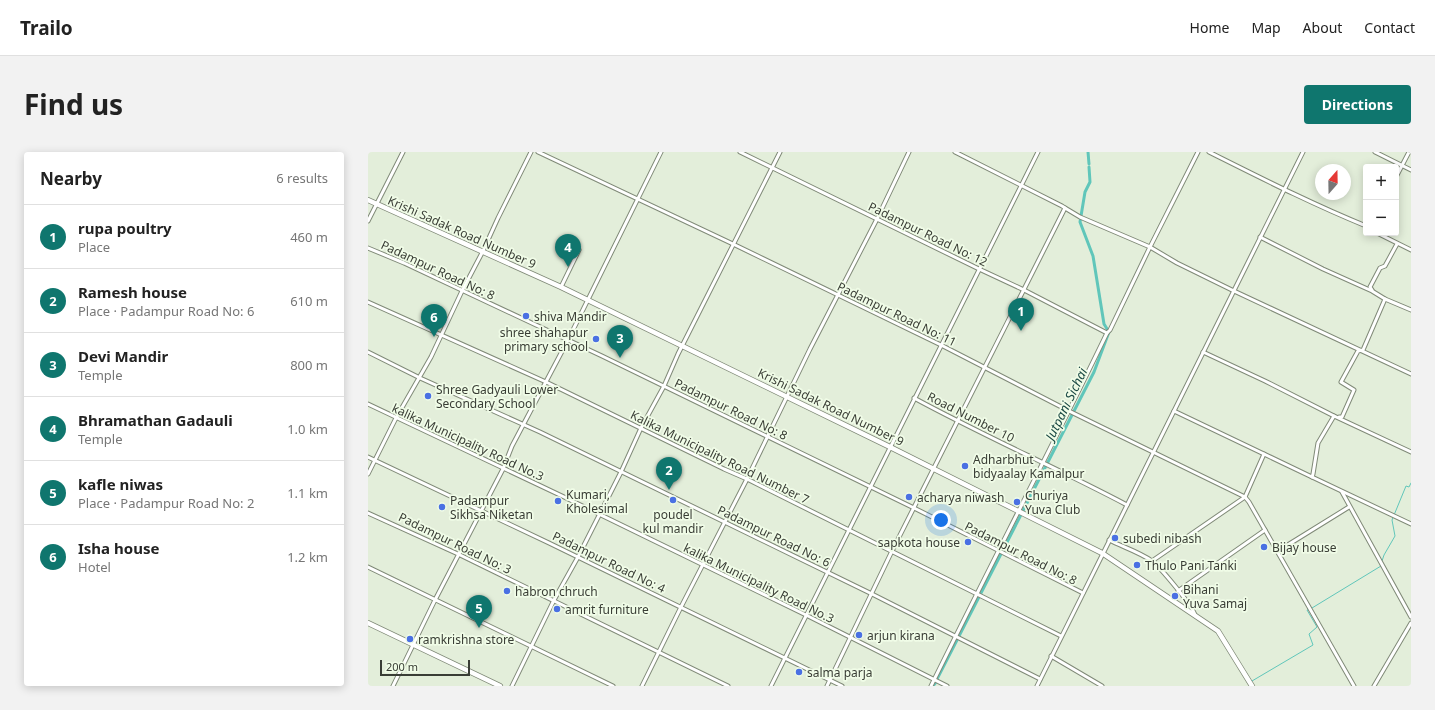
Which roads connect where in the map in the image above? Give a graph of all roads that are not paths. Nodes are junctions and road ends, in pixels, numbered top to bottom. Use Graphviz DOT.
graph roads {
  1 [pos="403,152"];
  2 [pos="531,152"];
  3 [pos="538,152"];
  4 [pos="661,152"];
  5 [pos="740,152"];
  6 [pos="780,152"];
  7 [pos="909,152"];
  8 [pos="955,152"];
  9 [pos="1038,152"];
  10 [pos="1198,152"];
  11 [pos="1209,152"];
  12 [pos="1304,152"];
  13 [pos="1375,152"];
  14 [pos="1410,152"];
  15 [pos="1402,166"];
  16 [pos="772,168"];
  17 [pos="1411,170"];
  18 [pos="1399,172"];
  19 [pos="1021,184"];
  20 [pos="1284,190"];
  21 [pos="638,199"];
  22 [pos="368,200"];
  23 [pos="376,204"];
  24 [pos="1065,208"];
  25 [pos="877,219"];
  26 [pos="368,221"];
  27 [pos="1363,225"];
  28 [pos="1382,236"];
  29 [pos="1260,237"];
  30 [pos="733,244"];
  31 [pos="1397,244"];
  32 [pos="1150,247"];
  33 [pos="368,248"];
  34 [pos="579,250"];
  35 [pos="1411,250"];
  36 [pos="483,251"];
  37 [pos="979,269"];
  38 [pos="561,287"];
  39 [pos="1024,290"];
  40 [pos="462,291"];
  41 [pos="1234,291"];
  42 [pos="1372,291"];
  43 [pos="838,295"];
  44 [pos="1385,299"];
  45 [pos="586,300"];
  46 [pos="368,302"];
  47 [pos="1411,310"];
  48 [pos="1107,333"];
  49 [pos="441,335"];
  50 [pos="568,340"];
  51 [pos="941,345"];
  52 [pos="682,346"];
  53 [pos="1358,350"];
  54 [pos="368,352"];
  55 [pos="1203,352"];
  56 [pos="986,367"];
  57 [pos="1411,374"];
  58 [pos="420,378"];
  59 [pos="546,382"];
  60 [pos="664,386"];
  61 [pos="787,396"];
  62 [pos="914,398"];
  63 [pos="368,404"];
  64 [pos="1070,410"];
  65 [pos="1174,410"];
  66 [pos="1334,416"];
  67 [pos="1339,417"];
  68 [pos="396,418"];
  69 [pos="958,421"];
  70 [pos="524,425"];
  71 [pos="641,428"];
  72 [pos="767,436"];
  73 [pos="890,447"];
  74 [pos="1154,452"];
  75 [pos="1411,452"];
  76 [pos="1264,454"];
  77 [pos="368,457"];
  78 [pos="375,461"];
  79 [pos="1043,463"];
  80 [pos="934,468"];
  81 [pos="503,469"];
  82 [pos="621,472"];
  83 [pos="368,474"];
  84 [pos="1312,477"];
  85 [pos="747,479"];
  86 [pos="870,487"];
  87 [pos="1342,492"];
  88 [pos="1245,496"];
  89 [pos="1127,505"];
  90 [pos="1349,507"];
  91 [pos="914,508"];
  92 [pos="1018,510"];
  93 [pos="481,511"];
  94 [pos="368,512"];
  95 [pos="598,514"];
  96 [pos="724,522"];
  97 [pos="1411,524"];
  98 [pos="850,530"];
  99 [pos="1265,530"];
  100 [pos="1109,540"];
  101 [pos="892,551"];
  102 [pos="998,551"];
  103 [pos="1278,551"];
  104 [pos="1102,553"];
  105 [pos="458,554"];
  106 [pos="578,557"];
  107 [pos="1152,561"];
  108 [pos="702,565"];
  109 [pos="368,567"];
  110 [pos="828,573"];
  111 [pos="1178,590"];
  112 [pos="1082,593"];
  113 [pos="872,594"];
  114 [pos="977,594"];
  115 [pos="435,600"];
  116 [pos="554,600"];
  117 [pos="681,607"];
  118 [pos="806,615"];
  119 [pos="1195,615"];
  120 [pos="1411,617"];
  121 [pos="368,623"];
  122 [pos="1411,623"];
  123 [pos="955,636"];
  124 [pos="1061,636"];
  125 [pos="850,637"];
  126 [pos="413,644"];
  127 [pos="531,646"];
  128 [pos="658,652"];
  129 [pos="1051,656"];
  130 [pos="785,658"];
  131 [pos="934,679"];
  132 [pos="1040,679"];
  133 [pos="830,680"];
  134 [pos="1250,684"];
  135 [pos="393,686"];
  136 [pos="500,686"];
  137 [pos="512,686"];
  138 [pos="613,686"];
  139 [pos="642,686"];
  140 [pos="728,686"];
  141 [pos="770,686"];
  142 [pos="827,686"];
  143 [pos="842,686"];
  144 [pos="931,686"];
  145 [pos="947,686"];
  146 [pos="1037,686"];
  147 [pos="1102,686"];
  148 [pos="1354,686"];
  149 [pos="1374,686"];
  1 -- 23 [label="street"];
  2 -- 36 [label="street"];
  3 -- 21 [label="street, Padampur Road No: 11"];
  4 -- 21 [label="street"];
  5 -- 16 [label="street, Padampur Road No: 12"];
  6 -- 16 [label="street"];
  7 -- 25 [label="street"];
  8 -- 19 [label="street"];
  9 -- 19 [label="street"];
  10 -- 32 [label="street"];
  11 -- 20 [label="street"];
  12 -- 20 [label="street"];
  13 -- 15 [label="street"];
  14 -- 15 [label="street"];
  15 -- 17 [label="street"];
  15 -- 18 [label="street"];
  16 -- 25 [label="street, Padampur Road No: 12"];
  16 -- 30 [label="street"];
  19 -- 24 [label="street"];
  19 -- 37 [label="street"];
  20 -- 27 [label="street"];
  20 -- 29 [label="street"];
  21 -- 30 [label="street, Padampur Road No: 11"];
  21 -- 45 [label="street"];
  22 -- 23 [label="street, Krishi Sadak Road Number 9"];
  23 -- 26 [label="street"];
  23 -- 36 [label="street, Krishi Sadak Road Number 9"];
  24 -- 32 [label="street"];
  24 -- 39 [label="street"];
  25 -- 37 [label="street, Padampur Road No: 12"];
  25 -- 43 [label="street"];
  28 -- 31 [label="street"];
  29 -- 41 [label="street"];
  29 -- 42 [label="street"];
  30 -- 43 [label="street, Padampur Road No: 11"];
  30 -- 52 [label="street"];
  31 -- 35 [label="street"];
  31 -- 42 [label="street"];
  32 -- 41 [label="street"];
  32 -- 48 [label="street"];
  33 -- 40 [label="street, Padampur Road No: 8"];
  34 -- 38 [label="street"];
  36 -- 38 [label="street, Krishi Sadak Road Number 9"];
  36 -- 40 [label="street"];
  37 -- 39 [label="street, Padampur Road No: 12"];
  37 -- 51 [label="street"];
  38 -- 45 [label="street, Krishi Sadak Road Number 9"];
  39 -- 48 [label="street, Padampur Road No: 12"];
  39 -- 56 [label="street"];
  40 -- 49 [label="street"];
  40 -- 50 [label="street, Padampur Road No: 8"];
  41 -- 53 [label="street"];
  41 -- 55 [label="street"];
  42 -- 44 [label="street"];
  43 -- 51 [label="street, Padampur Road No: 11"];
  43 -- 61 [label="street"];
  44 -- 47 [label="street"];
  44 -- 53 [label="street"];
  45 -- 50 [label="street"];
  45 -- 52 [label="street, Krishi Sadak Road Number 9"];
  46 -- 49 [label="street, Kalika Municipality Road Number 7"];
  48 -- 64 [label="street"];
  49 -- 58 [label="street"];
  49 -- 59 [label="street, Kalika Municipality Road Number 7"];
  50 -- 59 [label="street"];
  50 -- 60 [label="street, Padampur Road No: 8"];
  51 -- 56 [label="street, Padampur Road No: 11"];
  51 -- 62 [label="street"];
  52 -- 60 [label="street"];
  52 -- 61 [label="street, Krishi Sadak Road Number 9"];
  53 -- 57 [label="street"];
  53 -- 67 [label="street"];
  54 -- 58 [label="street, Padampur Road No: 6"];
  55 -- 65 [label="street"];
  55 -- 66 [label="street"];
  56 -- 64 [label="street, Padampur Road No: 11"];
  56 -- 69 [label="street"];
  58 -- 68 [label="street"];
  58 -- 70 [label="street, Padampur Road No: 6"];
  59 -- 70 [label="street"];
  59 -- 71 [label="street, Kalika Municipality Road Number 7"];
  60 -- 71 [label="street"];
  60 -- 72 [label="street, Padampur Road No: 8"];
  61 -- 72 [label="street"];
  61 -- 73 [label="street, Krishi Sadak Road Number 9"];
  62 -- 69 [label="street, Road Number 10"];
  62 -- 73 [label="street"];
  63 -- 68 [label="street, kalika Municipality Road No.3"];
  64 -- 74 [label="street, Padampur Road No: 11"];
  64 -- 79 [label="street"];
  65 -- 74 [label="street"];
  65 -- 76 [label="street"];
  66 -- 67 [label="street"];
  66 -- 84 [label="street"];
  67 -- 75 [label="street"];
  68 -- 78 [label="street"];
  68 -- 81 [label="street, kalika Municipality Road No.3"];
  69 -- 79 [label="street, Road Number 10"];
  69 -- 80 [label="street"];
  70 -- 81 [label="street"];
  70 -- 82 [label="street, Padampur Road No: 6"];
  71 -- 82 [label="street"];
  71 -- 85 [label="street, Kalika Municipality Road Number 7"];
  72 -- 85 [label="street"];
  72 -- 86 [label="street, Padampur Road No: 8"];
  73 -- 80 [label="street, Krishi Sadak Road Number 9"];
  73 -- 86 [label="street"];
  74 -- 88 [label="street, Padampur Road No: 11"];
  74 -- 89 [label="street"];
  76 -- 84 [label="street"];
  76 -- 88 [label="street"];
  77 -- 78 [label="street, Padampur Road No: 4"];
  78 -- 83 [label="street"];
  78 -- 93 [label="street, Padampur Road No: 4"];
  79 -- 89 [label="street, Road Number 10"];
  79 -- 92 [label="street"];
  80 -- 91 [label="street"];
  80 -- 92 [label="street, Krishi Sadak Road Number 9"];
  81 -- 93 [label="street"];
  81 -- 95 [label="street, kalika Municipality Road No.3"];
  82 -- 95 [label="street"];
  82 -- 96 [label="street, Padampur Road No: 6"];
  84 -- 87 [label="street"];
  85 -- 96 [label="street"];
  85 -- 98 [label="street, Kalika Municipality Road Number 7"];
  86 -- 91 [label="street, Padampur Road No: 8"];
  86 -- 98 [label="street"];
  87 -- 90 [label="street"];
  87 -- 97 [label="street"];
  88 -- 99 [label="street"];
  88 -- 107 [label="street"];
  89 -- 100 [label="street"];
  90 -- 103 [label="street"];
  90 -- 120 [label="street"];
  91 -- 101 [label="street"];
  91 -- 102 [label="street, Padampur Road No: 8"];
  92 -- 102 [label="street"];
  92 -- 104 [label="street, Krishi Sadak Road Number 9"];
  93 -- 105 [label="street"];
  93 -- 106 [label="street, Padampur Road No: 4"];
  94 -- 105 [label="street, Padampur Road No: 3"];
  95 -- 106 [label="street"];
  95 -- 108 [label="street, kalika Municipality Road No.3"];
  96 -- 108 [label="street"];
  96 -- 110 [label="street, Padampur Road No: 6"];
  98 -- 101 [label="street, Kalika Municipality Road Number 7"];
  98 -- 110 [label="street"];
  99 -- 103 [label="street"];
  99 -- 111 [label="street"];
  100 -- 104 [label="street"];
  100 -- 107 [label="street"];
  101 -- 113 [label="street"];
  101 -- 114 [label="street, Kalika Municipality Road Number 7"];
  102 -- 112 [label="street, Padampur Road No: 8"];
  102 -- 114 [label="street"];
  103 -- 148 [label="street"];
  104 -- 112 [label="street"];
  104 -- 119 [label="street, Krishi Sadak Road Number 9"];
  105 -- 115 [label="street"];
  105 -- 116 [label="street, Padampur Road No: 3"];
  106 -- 116 [label="street"];
  106 -- 117 [label="street, Padampur Road No: 4"];
  107 -- 111 [label="street"];
  108 -- 117 [label="street"];
  108 -- 118 [label="street, kalika Municipality Road No.3"];
  109 -- 115 [label="street"];
  110 -- 113 [label="street, Padampur Road No: 6"];
  110 -- 118 [label="street"];
  111 -- 119 [label="street"];
  112 -- 124 [label="street"];
  113 -- 123 [label="street, Padampur Road No: 6"];
  113 -- 125 [label="street"];
  114 -- 123 [label="street"];
  114 -- 124 [label="street, Kalika Municipality Road Number 7"];
  115 -- 126 [label="street"];
  115 -- 127 [label="street"];
  116 -- 127 [label="street"];
  116 -- 128 [label="street, Padampur Road No: 3"];
  117 -- 128 [label="street"];
  117 -- 130 [label="street, Padampur Road No: 4"];
  118 -- 125 [label="street, kalika Municipality Road No.3"];
  118 -- 130 [label="street"];
  119 -- 134 [label="street, Krishi Sadak Road Number 9"];
  121 -- 126 [label="street"];
  122 -- 149 [label="street"];
  123 -- 131 [label="street"];
  123 -- 132 [label="street, Padampur Road No: 6"];
  124 -- 129 [label="street"];
  125 -- 131 [label="street, kalika Municipality Road No.3"];
  125 -- 133 [label="street"];
  126 -- 135 [label="street"];
  126 -- 136 [label="street"];
  127 -- 137 [label="street"];
  127 -- 138 [label="street"];
  128 -- 139 [label="street"];
  128 -- 140 [label="street, Padampur Road No: 3"];
  129 -- 132 [label="street"];
  129 -- 147 [label="street"];
  130 -- 133 [label="street, Padampur Road No: 4"];
  130 -- 141 [label="street"];
  131 -- 144 [label="street"];
  131 -- 145 [label="street, kalika Municipality Road No.3"];
  132 -- 146 [label="street"];
  133 -- 142 [label="street"];
  133 -- 143 [label="street, Padampur Road No: 4"];
}
